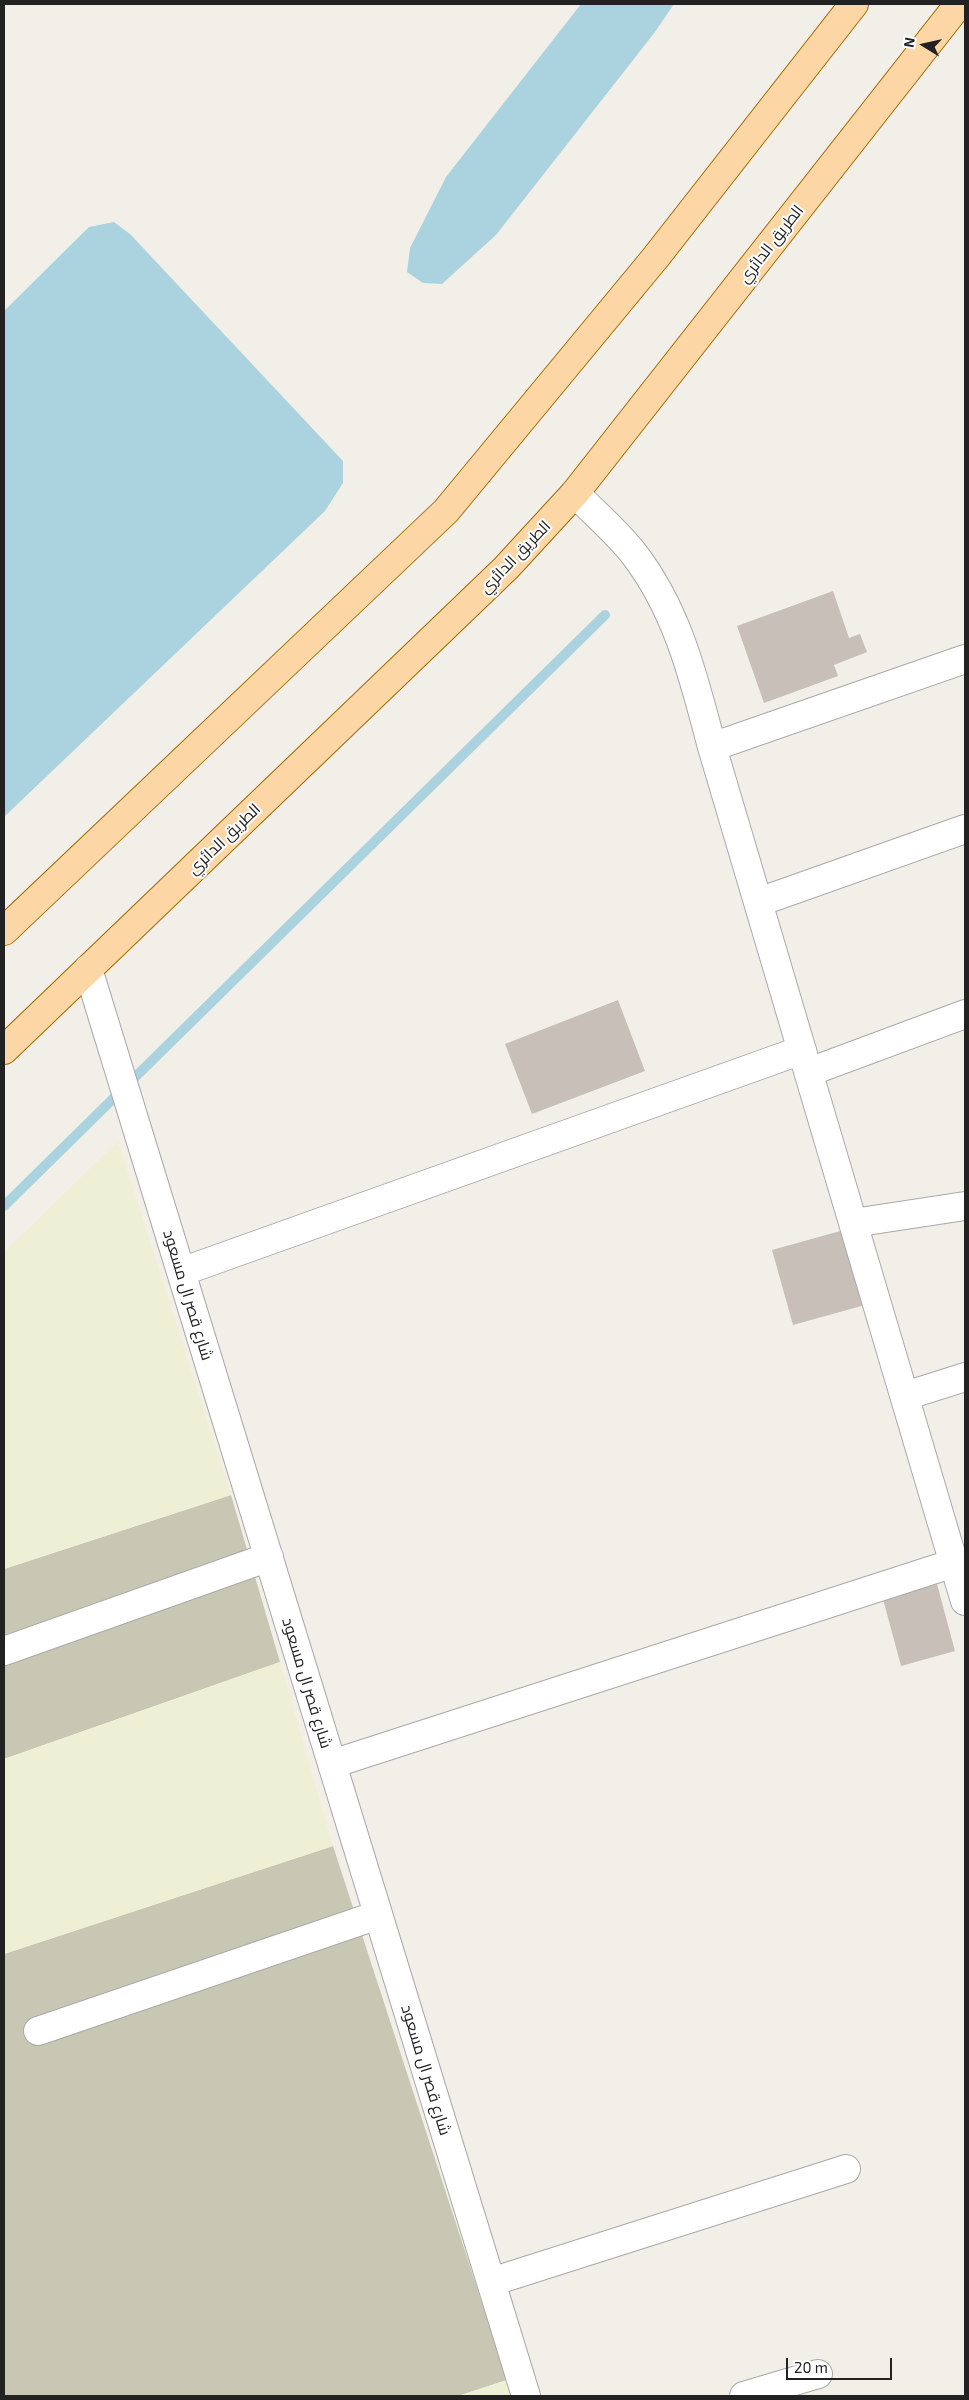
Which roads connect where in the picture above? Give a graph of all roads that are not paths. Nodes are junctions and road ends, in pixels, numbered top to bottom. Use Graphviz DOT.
graph roads {
  1 [pos="854,4"];
  2 [pos="959,4"];
  3 [pos="575,493"];
  4 [pos="965,659"];
  5 [pos="712,747"];
  6 [pos="965,829"];
  7 [pos="759,902"];
  8 [pos="4,931"];
  9 [pos="88,969"];
  10 [pos="965,1014"];
  11 [pos="4,1050"];
  12 [pos="806,1061"];
  13 [pos="965,1206"];
  14 [pos="853,1223"];
  15 [pos="181,1272"];
  16 [pos="965,1378"];
  17 [pos="905,1396"];
  18 [pos="269,1557"];
  19 [pos="961,1581"];
  20 [pos="4,1651"];
  21 [pos="332,1764"];
  22 [pos="378,1914"];
  23 [pos="38,2031"];
  24 [pos="846,2169"];
  25 [pos="491,2282"];
  26 [pos="818,2374"];
  27 [pos="526,2396"];
  28 [pos="744,2396"];
  1 -- 8 [label="main road"];
  2 -- 3 [label="main road, الطريق الدائري"];
  3 -- 5 [label="street"];
  3 -- 9 [label="main road, الطريق الدائري"];
  4 -- 5 [label="street"];
  5 -- 7 [label="street"];
  6 -- 7 [label="street"];
  7 -- 12 [label="street"];
  9 -- 11 [label="main road, الطريق الدائري"];
  9 -- 15 [label="street, شارع قصر ال مسعود"];
  10 -- 12 [label="street"];
  12 -- 14 [label="street"];
  12 -- 15 [label="street"];
  13 -- 14 [label="street"];
  14 -- 17 [label="street"];
  15 -- 18 [label="street, شارع قصر ال مسعود"];
  16 -- 17 [label="street"];
  17 -- 19 [label="street"];
  18 -- 20 [label="street"];
  18 -- 21 [label="street, شارع قصر ال مسعود"];
  19 -- 21 [label="street"];
  21 -- 22 [label="street, شارع قصر ال مسعود"];
  22 -- 23 [label="street"];
  22 -- 25 [label="street, شارع قصر ال مسعود"];
  24 -- 25 [label="street"];
  25 -- 27 [label="street, شارع قصر ال مسعود"];
  26 -- 28 [label="street"];
}
